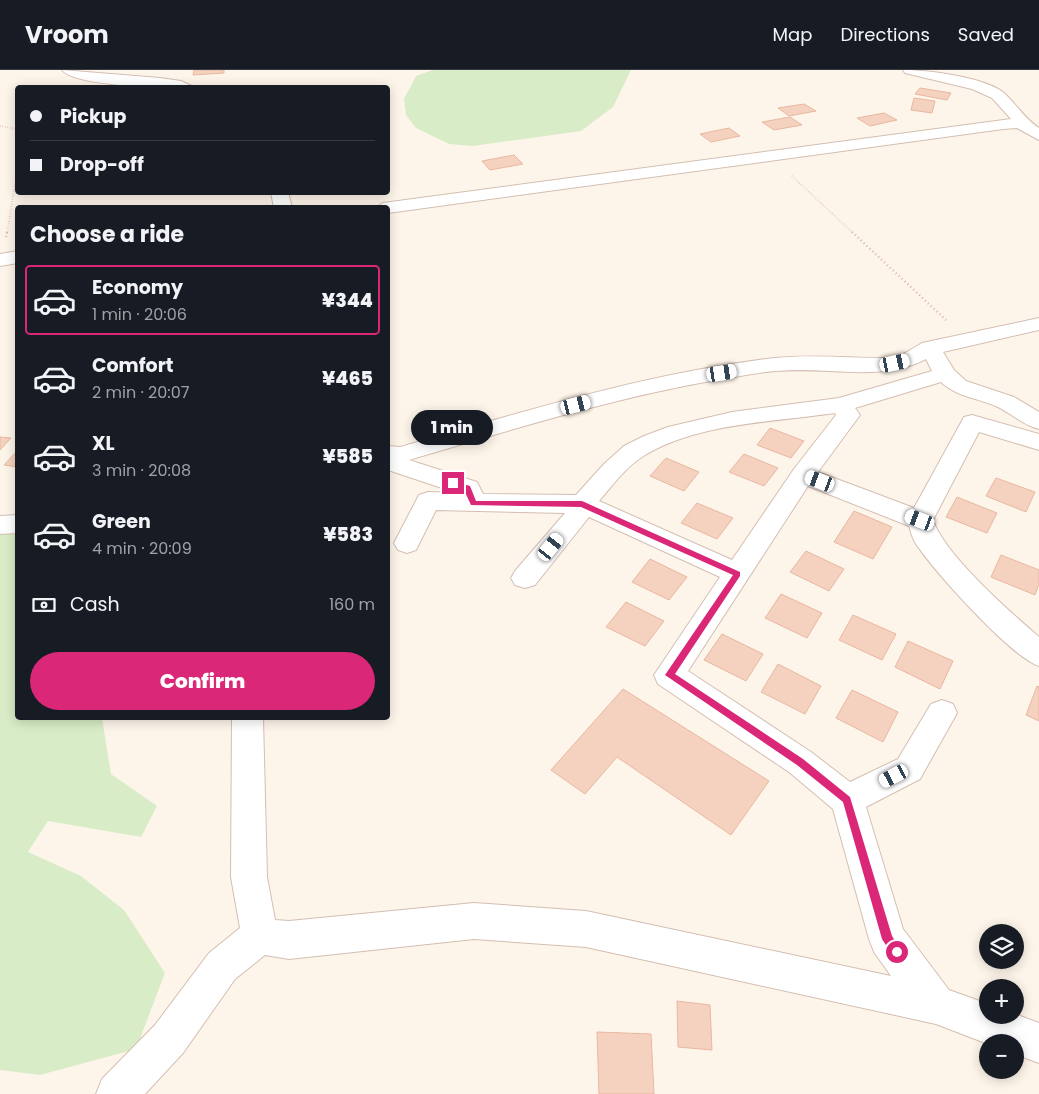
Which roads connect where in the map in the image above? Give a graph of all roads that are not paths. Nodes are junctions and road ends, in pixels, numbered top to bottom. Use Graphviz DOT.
graph roads {
  1 [pos="69,70"];
  2 [pos="910,70"];
  3 [pos="180,85"];
  4 [pos="1020,123"];
  5 [pos="1039,136"];
  6 [pos="390,207"];
  7 [pos="1039,324"];
  8 [pos="930,348"];
  9 [pos="945,374"];
  10 [pos="840,405"];
  11 [pos="1039,422"];
  12 [pos="1039,442"];
  13 [pos="390,454"];
  14 [pos="390,463"];
  15 [pos="803,475"];
  16 [pos="473,503"];
  17 [pos="582,504"];
  18 [pos="920,520"];
  19 [pos="15,524"];
  20 [pos="0,525"];
  21 [pos="406,543"];
  22 [pos="738,574"];
  23 [pos="525,578"];
  24 [pos="1039,654"];
  25 [pos="942,713"];
  26 [pos="247,720"];
  27 [pos="847,800"];
  28 [pos="260,936"];
  29 [pos="936,1005"];
  30 [pos="1039,1043"];
  31 [pos="117,1094"];
  1 -- 3 [label="street"];
  2 -- 4 [label="street"];
  4 -- 5 [label="street"];
  4 -- 6 [label="street"];
  7 -- 8 [label="street"];
  8 -- 9 [label="street"];
  8 -- 13 [label="street"];
  9 -- 10 [label="street"];
  9 -- 11 [label="street"];
  10 -- 15 [label="street"];
  10 -- 17 [label="street"];
  12 -- 18 [label="street"];
  14 -- 16 [label="street"];
  15 -- 18 [label="street"];
  15 -- 22 [label="street"];
  16 -- 17 [label="street"];
  16 -- 21 [label="street"];
  17 -- 22 [label="street"];
  17 -- 23 [label="street"];
  18 -- 24 [label="street"];
  19 -- 20 [label="street"];
  22 -- 27 [label="street"];
  25 -- 27 [label="street"];
  26 -- 28 [label="street"];
  27 -- 29 [label="street"];
  28 -- 29 [label="street"];
  28 -- 31 [label="street"];
  29 -- 30 [label="street"];
}
